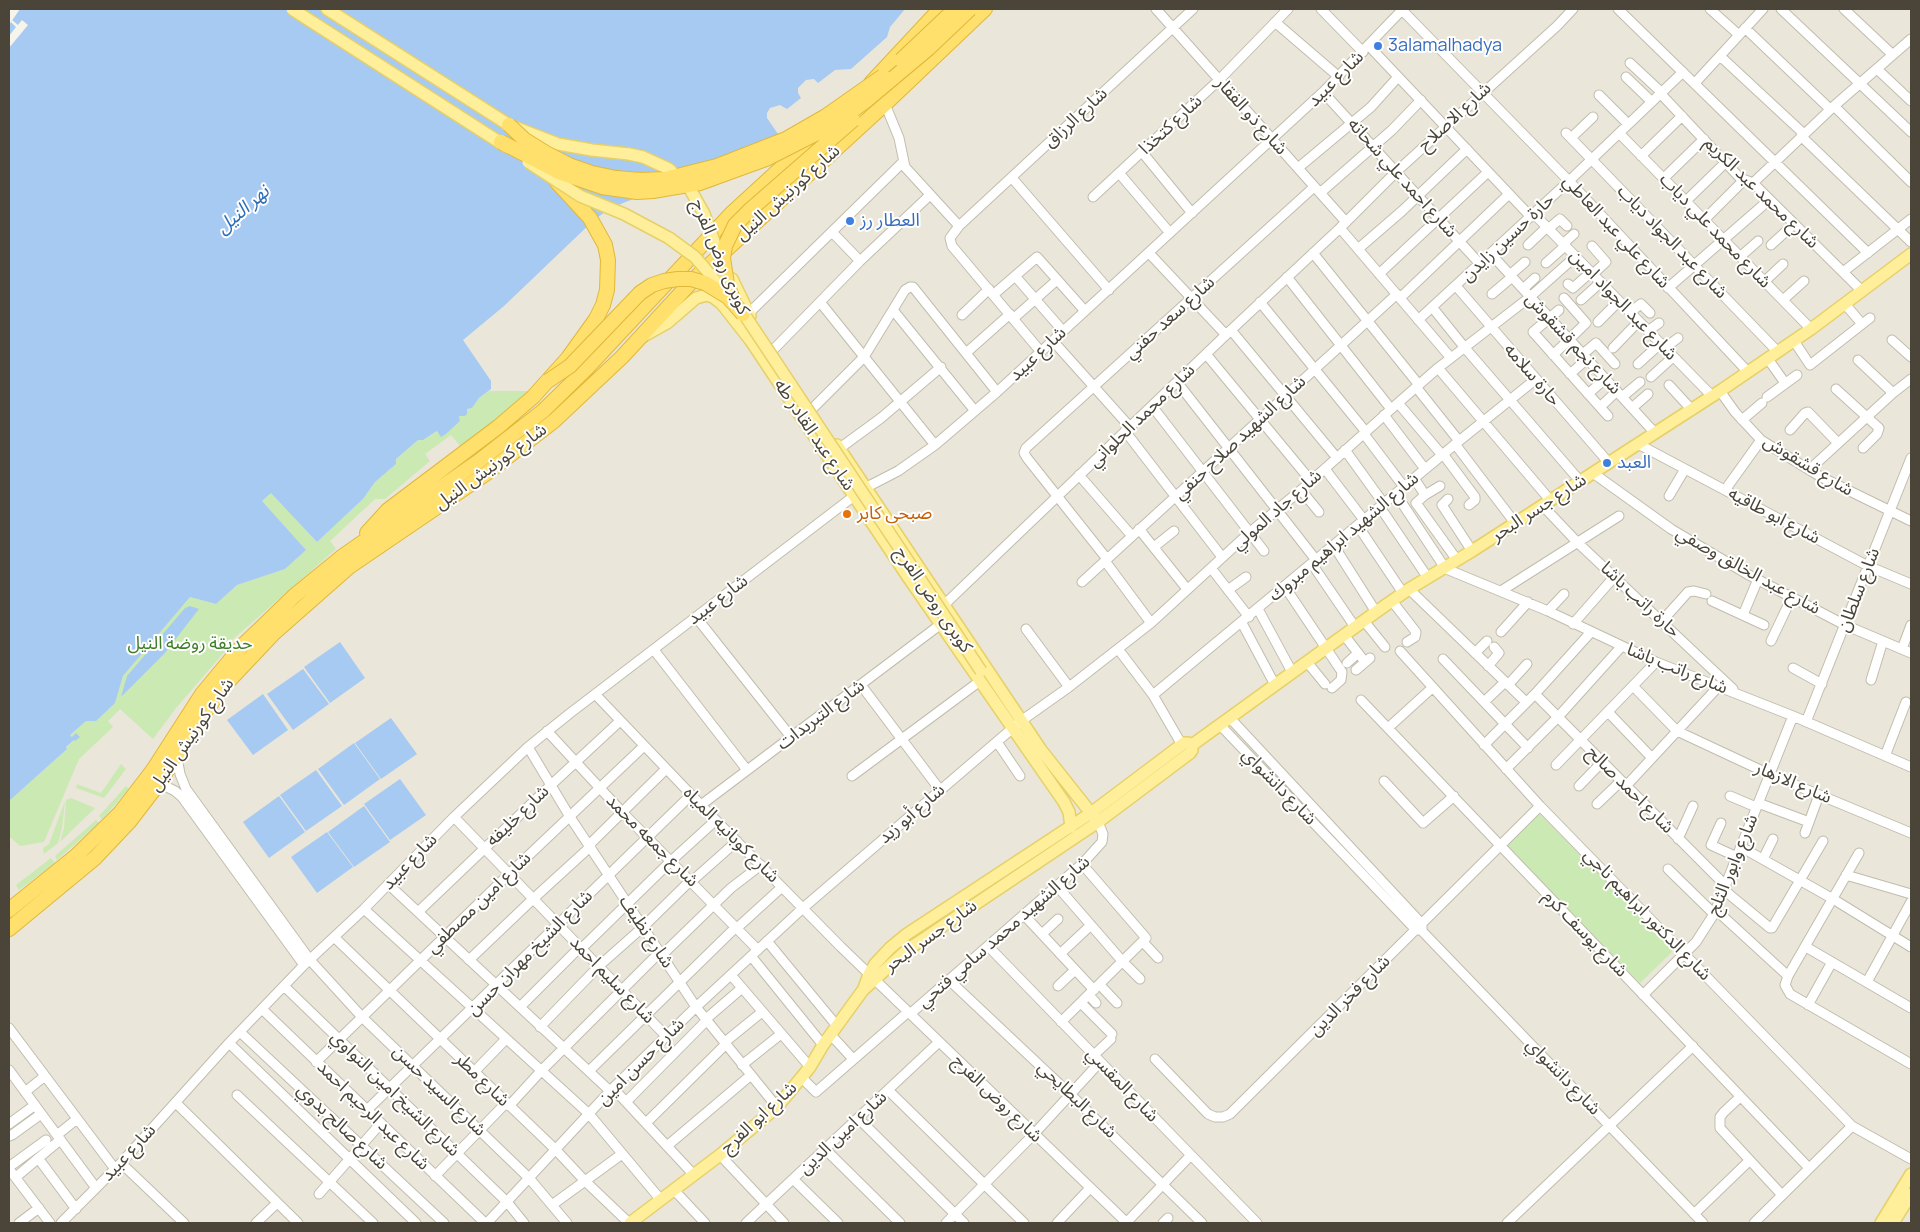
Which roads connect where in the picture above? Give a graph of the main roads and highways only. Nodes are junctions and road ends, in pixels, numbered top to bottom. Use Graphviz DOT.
graph roads {
  1 [pos="292,9"];
  2 [pos="327,9"];
  3 [pos="955,9"];
  4 [pos="970,9"];
  5 [pos="985,9"];
  6 [pos="939,10"];
  7 [pos="509,125"];
  8 [pos="501,142"];
  9 [pos="555,181"];
  10 [pos="731,245"];
  11 [pos="1911,254"];
  12 [pos="734,302"];
  13 [pos="746,314"];
  14 [pos="638,339"];
  15 [pos="548,381"];
  16 [pos="831,461"];
  17 [pos="360,543"];
  18 [pos="981,676"];
  19 [pos="1000,690"];
  20 [pos="1017,724"];
  21 [pos="1081,802"];
  22 [pos="1068,812"];
  23 [pos="1094,817"];
  24 [pos="1071,827"];
  25 [pos="9,910"];
  26 [pos="9,929"];
  27 [pos="871,977"];
  28 [pos="863,990"];
  29 [pos="1911,1174"];
  30 [pos="1911,1194"];
  31 [pos="629,1223"];
  32 [pos="1881,1223"];
  33 [pos="1893,1223"];
  1 -- 8 [label="main road, كوبرى روض الفرج, bridge"];
  2 -- 7 [label="main road, كوبرى روض الفرج"];
  3 -- 7 [label="highway, bridge"];
  4 -- 8 [label="highway, bridge"];
  5 -- 10 [label="highway, شارع كورنيش النيل"];
  6 -- 12 [label="highway, bridge"];
  6 -- 17 [label="highway, شارع كورنيش النيل"];
  7 -- 13 [label="main road, كوبرى روض الفرج, bridge"];
  8 -- 9 [label="main road, كوبرى روض الفرج, bridge"];
  9 -- 12 [label="main road, كوبرى روض الفرج, bridge"];
  9 -- 15 [label="highway, bridge"];
  10 -- 13 [label="main road, شارع عبد القادر طه"];
  10 -- 14 [label="highway, شارع كورنيش النيل"];
  11 -- 23 [label="main road, شارع جسر البحر"];
  12 -- 16 [label="main road, كوبرى روض الفرج, bridge"];
  13 -- 15 [label="highway, bridge"];
  13 -- 18 [label="main road, كوبرى روض الفرج, bridge"];
  13 -- 19 [label="main road, شارع عبد القادر طه"];
  14 -- 16 [label="main road, شارع عبد القادر طه"];
  14 -- 26 [label="highway, شارع كورنيش النيل"];
  15 -- 17 [label="highway"];
  16 -- 18 [label="main road, شارع عبد القادر طه"];
  17 -- 25 [label="highway, شارع كورنيش النيل"];
  18 -- 19 [label="main road, كوبرى روض الفرج"];
  18 -- 20 [label="main road, شارع عبد القادر طه"];
  19 -- 20 [label="main road, شارع عبد القادر طه"];
  20 -- 21 [label="main road, شارع عبد القادر طه"];
  20 -- 22 [label="main road, شارع عبد القادر طه"];
  21 -- 22 [label="main road"];
  21 -- 23 [label="main road, شارع عبد القادر طه"];
  22 -- 24 [label="main road, شارع عبد القادر طه"];
  23 -- 24 [label="main road, شارع جسر البحر"];
  23 -- 27 [label="main road, شارع جسر البحر"];
  24 -- 27 [label="main road, شارع جسر البحر"];
  27 -- 28 [label="main road, شارع جسر البحر"];
  28 -- 31 [label="main road, شارع ابو الفرج"];
  29 -- 32 [label="main road"];
  30 -- 33 [label="main road"];
}
